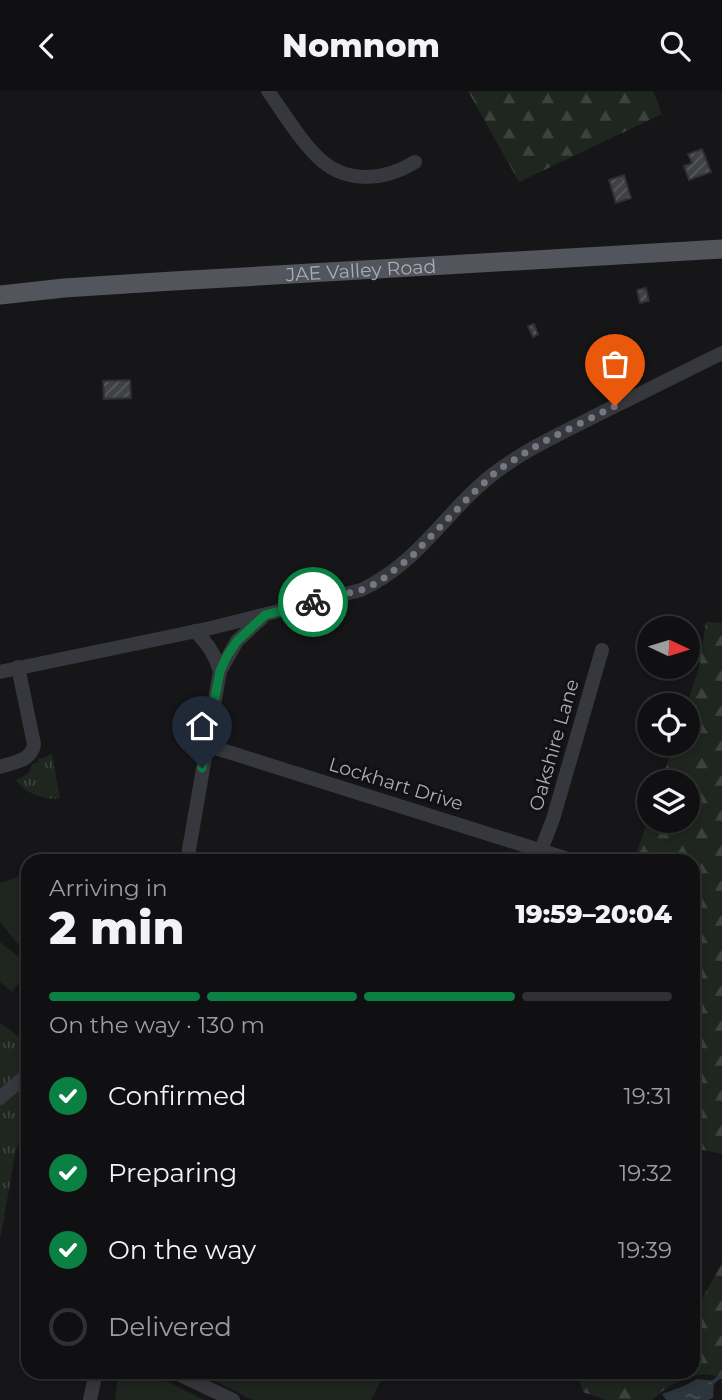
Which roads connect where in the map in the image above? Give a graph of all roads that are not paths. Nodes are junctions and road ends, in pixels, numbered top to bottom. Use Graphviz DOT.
graph roads {
  1 [pos="268,91"];
  2 [pos="415,162"];
  3 [pos="722,249"];
  4 [pos="0,295"];
  5 [pos="722,353"];
  6 [pos="265,615"];
  7 [pos="195,631"];
  8 [pos="602,650"];
  9 [pos="18,667"];
  10 [pos="220,671"];
  11 [pos="0,672"];
  12 [pos="206,745"];
  13 [pos="0,767"];
  14 [pos="541,850"];
  15 [pos="188,854"];
  16 [pos="553,854"];
  17 [pos="21,1080"];
  18 [pos="3,1095"];
  19 [pos="0,1111"];
  20 [pos="94,1379"];
  21 [pos="189,1379"];
  22 [pos="90,1400"];
  23 [pos="233,1400"];
  1 -- 2 [label="street"];
  3 -- 4 [label="main road, JAE Valley Road"];
  5 -- 6 [label="street"];
  6 -- 7 [label="street"];
  6 -- 10 [label="street"];
  7 -- 9 [label="street"];
  7 -- 10 [label="street"];
  8 -- 14 [label="street, Oakshire Lane"];
  9 -- 11 [label="street"];
  9 -- 13 [label="street"];
  10 -- 12 [label="street"];
  12 -- 14 [label="street, Lockhart Drive"];
  12 -- 15 [label="street"];
  14 -- 16 [label="street, Lockhart Drive"];
  17 -- 18 [label="street"];
  18 -- 19 [label="street"];
  20 -- 22 [label="street"];
  21 -- 23 [label="street"];
}
